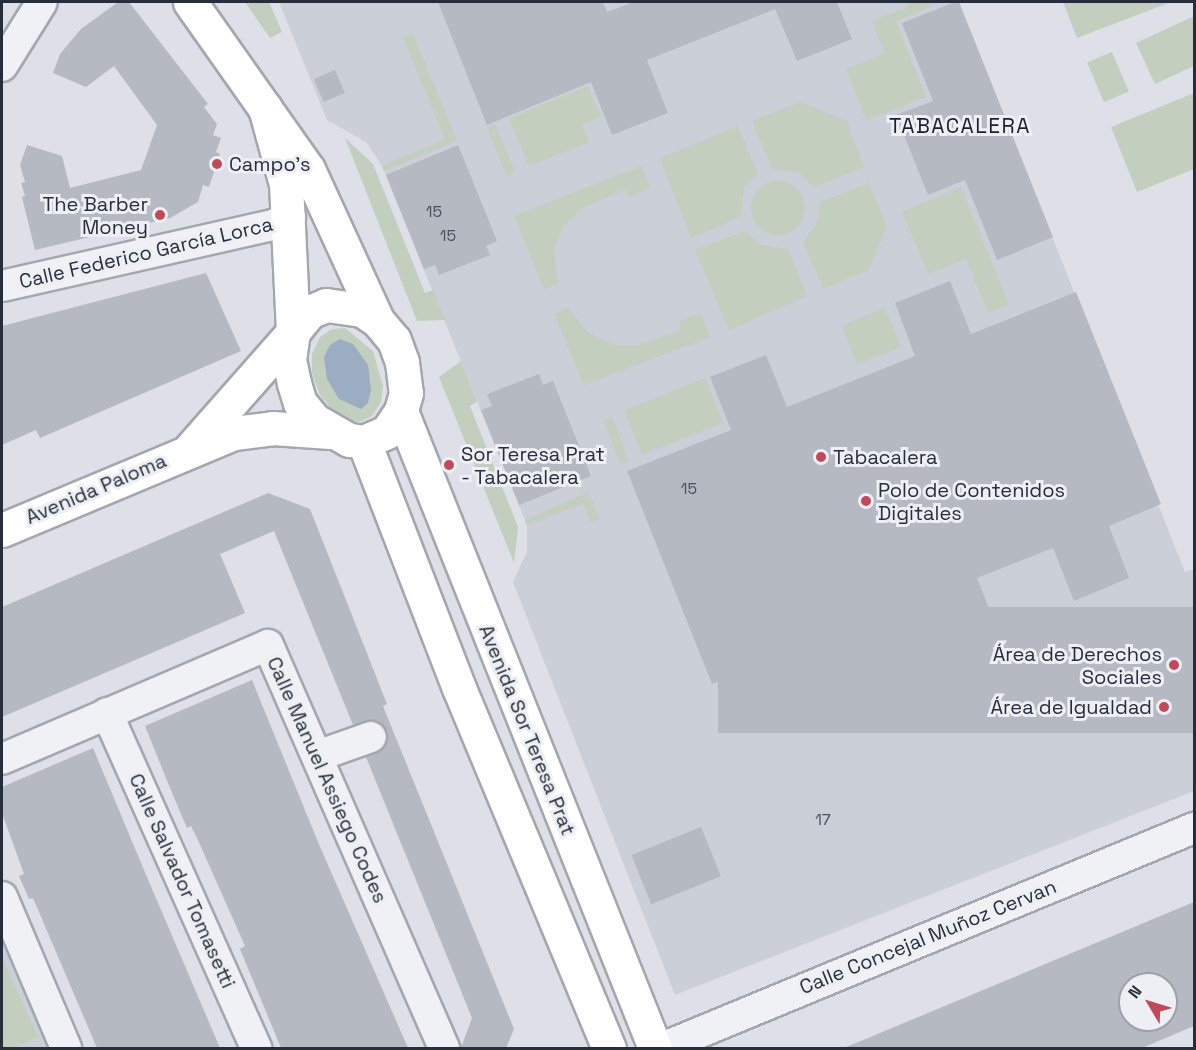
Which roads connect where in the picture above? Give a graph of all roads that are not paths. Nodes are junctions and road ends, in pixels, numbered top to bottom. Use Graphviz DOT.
graph roads {
  1 [pos="42,2"];
  2 [pos="190,2"];
  3 [pos="2,66"];
  4 [pos="265,108"];
  5 [pos="290,217"];
  6 [pos="2,286"];
  7 [pos="377,320"];
  8 [pos="293,332"];
  9 [pos="401,411"];
  10 [pos="330,432"];
  11 [pos="364,442"];
  12 [pos="190,449"];
  13 [pos="3,524"];
  14 [pos="107,713"];
  15 [pos="371,737"];
  16 [pos="316,756"];
  17 [pos="2,759"];
  18 [pos="1194,828"];
  19 [pos="2,897"];
  20 [pos="66,1048"];
  21 [pos="256,1048"];
  22 [pos="444,1048"];
  23 [pos="609,1048"];
  24 [pos="655,1048"];
  25 [pos="662,1048"];
  1 -- 3 [label="street"];
  2 -- 4 [label="main road"];
  4 -- 5 [label="main road"];
  4 -- 7 [label="main road"];
  5 -- 6 [label="street, Calle Federico García Lorca"];
  5 -- 8 [label="main road"];
  7 -- 8 [label="main road"];
  7 -- 9 [label="main road"];
  8 -- 10 [label="main road"];
  8 -- 12 [label="main road, Avenida Paloma"];
  9 -- 11 [label="main road"];
  9 -- 24 [label="main road, Avenida Sor Teresa Prat"];
  10 -- 11 [label="main road"];
  10 -- 12 [label="main road, Avenida Paloma"];
  11 -- 23 [label="main road"];
  12 -- 13 [label="main road, Avenida Paloma"];
  14 -- 16 [label="street, Calle Manuel Assiego Codes"];
  14 -- 17 [label="street, Calle Manuel Assiego Codes"];
  14 -- 21 [label="street, Calle Salvador Tomasetti"];
  15 -- 16 [label="street"];
  16 -- 22 [label="street, Calle Manuel Assiego Codes"];
  18 -- 25 [label="street, Calle Concejal Muñoz Cervan"];
  19 -- 20 [label="street"];
}
